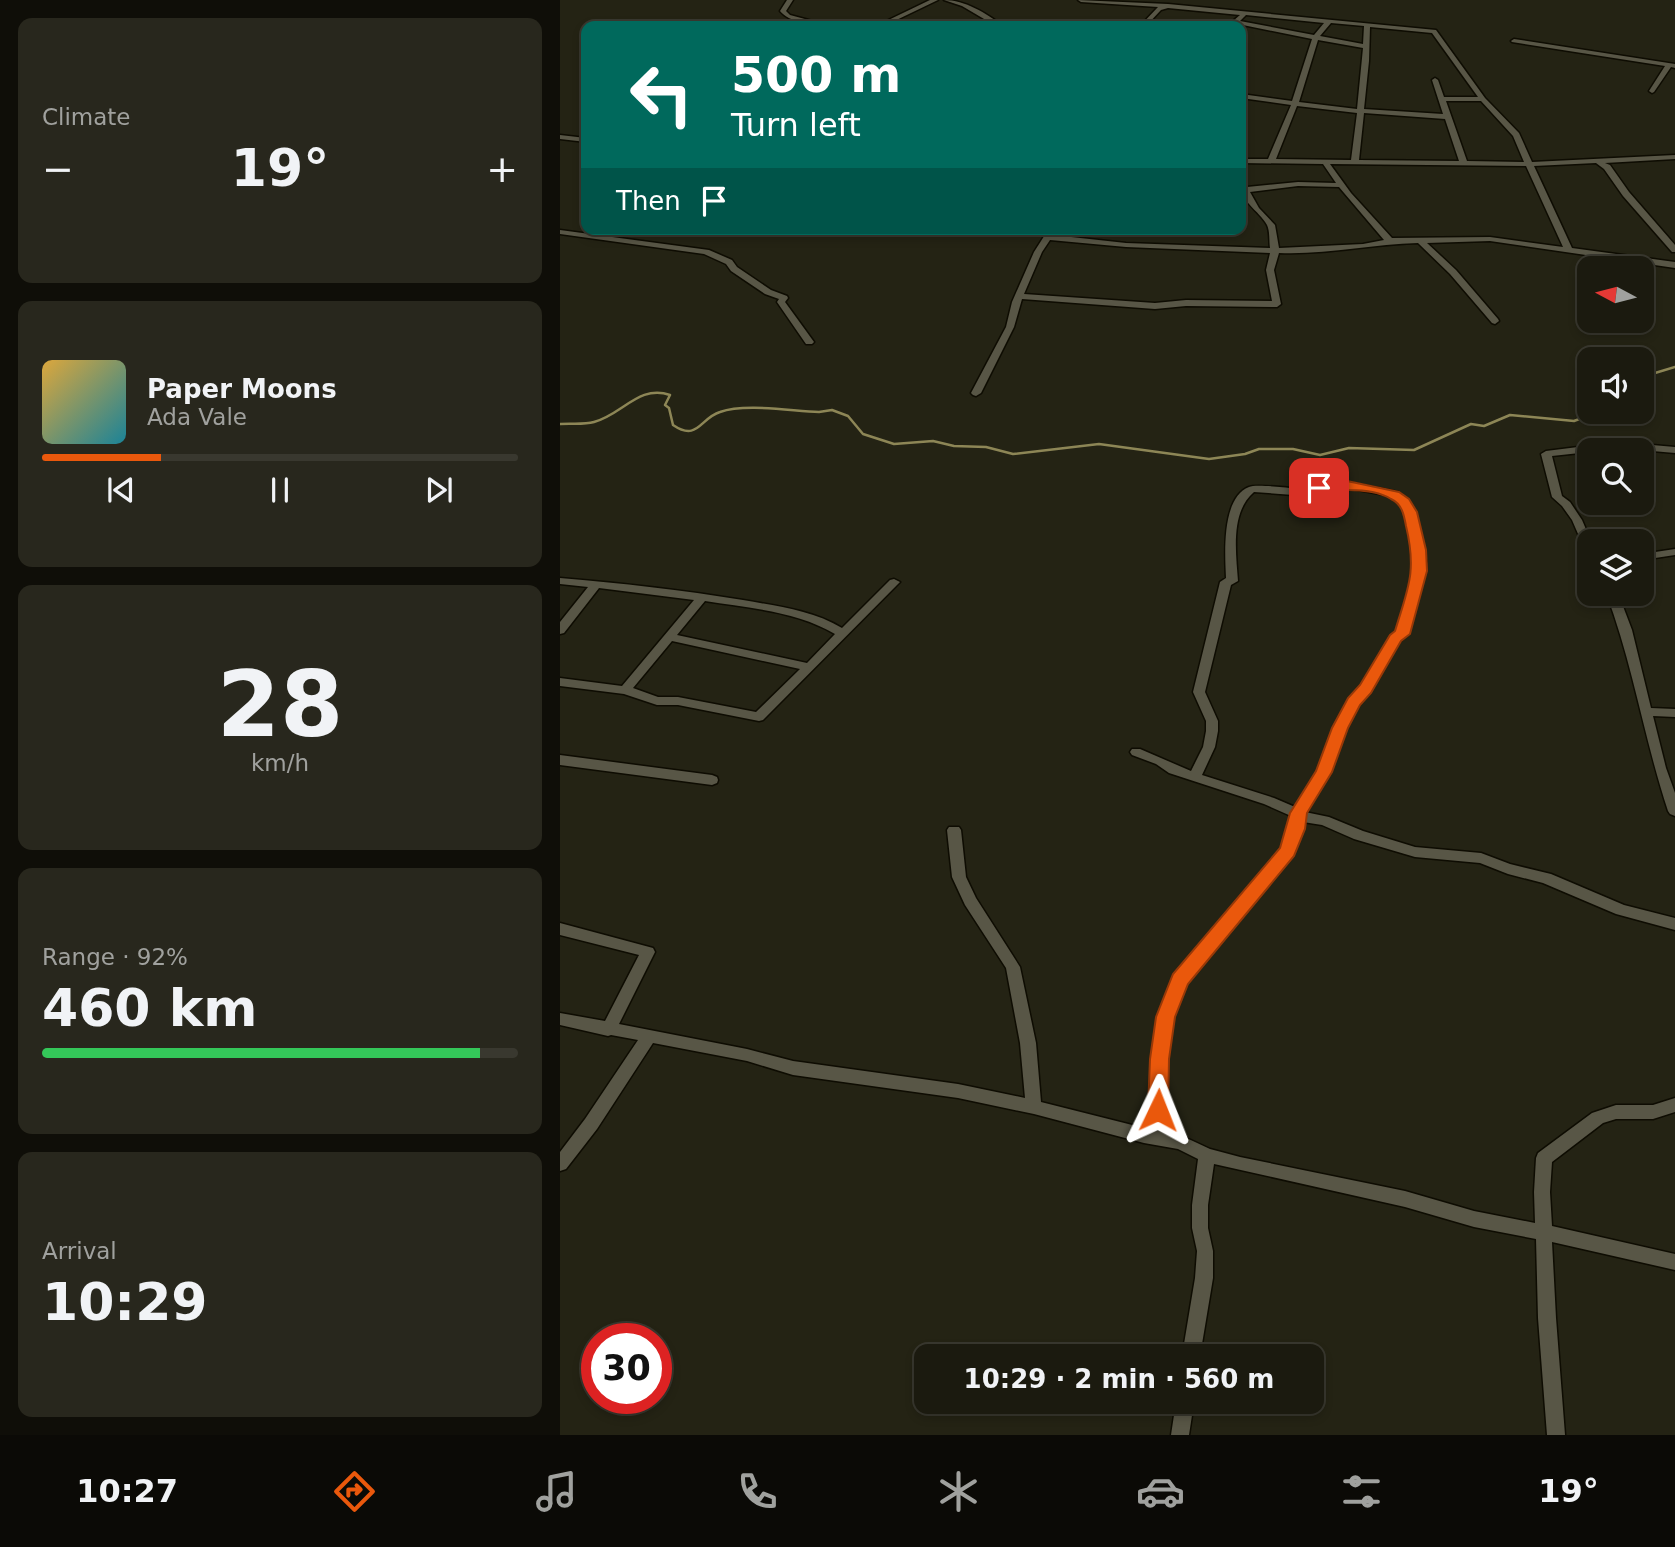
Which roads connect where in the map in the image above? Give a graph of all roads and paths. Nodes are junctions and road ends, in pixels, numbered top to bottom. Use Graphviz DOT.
graph roads {
  1 [pos="789,0"];
  2 [pos="935,0"];
  3 [pos="947,0"];
  4 [pos="1082,0"];
  5 [pos="1169,3"];
  6 [pos="1245,13"];
  7 [pos="808,21"];
  8 [pos="890,21"];
  9 [pos="991,21"];
  10 [pos="1148,21"];
  11 [pos="1236,21"];
  12 [pos="1329,21"];
  13 [pos="1246,24"];
  14 [pos="1367,24"];
  15 [pos="1315,37"];
  16 [pos="1514,41"];
  17 [pos="1367,47"];
  18 [pos="1672,66"];
  19 [pos="1435,80"];
  20 [pos="1652,91"];
  21 [pos="1246,97"];
  22 [pos="1442,99"];
  23 [pos="1483,99"];
  24 [pos="1294,103"];
  25 [pos="1361,109"];
  26 [pos="1449,117"];
  27 [pos="560,137"];
  28 [pos="581,139"];
  29 [pos="1675,157"];
  30 [pos="1246,161"];
  31 [pos="1271,161"];
  32 [pos="1325,162"];
  33 [pos="1355,162"];
  34 [pos="1599,162"];
  35 [pos="1464,164"];
  36 [pos="1528,164"];
  37 [pos="1339,185"];
  38 [pos="1246,187"];
  39 [pos="1246,193"];
  40 [pos="560,232"];
  41 [pos="581,235"];
  42 [pos="581,235"];
  43 [pos="622,235"];
  44 [pos="1049,235"];
  45 [pos="1063,235"];
  46 [pos="617,240"];
  47 [pos="1390,241"];
  48 [pos="1421,241"];
  49 [pos="1568,249"];
  50 [pos="1274,250"];
  51 [pos="1675,250"];
  52 [pos="1675,265"];
  53 [pos="1019,296"];
  54 [pos="1495,321"];
  55 [pos="809,342"];
  56 [pos="976,393"];
  57 [pos="1675,450"];
  58 [pos="1581,529"];
  59 [pos="1675,552"];
  60 [pos="1654,555"];
  61 [pos="560,581"];
  62 [pos="894,582"];
  63 [pos="597,584"];
  64 [pos="702,597"];
  65 [pos="1617,606"];
  66 [pos="562,624"];
  67 [pos="842,633"];
  68 [pos="670,636"];
  69 [pos="809,667"];
  70 [pos="560,682"];
  71 [pos="625,690"];
  72 [pos="1648,712"];
  73 [pos="1675,713"];
  74 [pos="1136,752"];
  75 [pos="560,760"];
  76 [pos="1195,777"];
  77 [pos="712,780"];
  78 [pos="1674,804"];
  79 [pos="1298,813"];
  80 [pos="954,830"];
  81 [pos="1675,924"];
  82 [pos="560,929"];
  83 [pos="560,1019"];
  84 [pos="608,1030"];
  85 [pos="648,1038"];
  86 [pos="1675,1105"];
  87 [pos="1034,1107"];
  88 [pos="1161,1138"];
  89 [pos="1207,1155"];
  90 [pos="560,1164"];
  91 [pos="1544,1232"];
  92 [pos="1675,1262"];
  93 [pos="1193,1344"];
  94 [pos="1183,1414"];
  95 [pos="1180,1435"];
  96 [pos="1556,1435"];
  1 -- 7 [label="street"];
  2 -- 8 [label="street"];
  3 -- 9 [label="street"];
  4 -- 5 [label="street"];
  5 -- 6 [label="street"];
  5 -- 10 [label="street"];
  6 -- 11 [label="street"];
  6 -- 12 [label="street"];
  12 -- 14 [label="street"];
  12 -- 15 [label="street"];
  13 -- 15 [label="street"];
  14 -- 17 [label="street"];
  14 -- 23 [label="street"];
  15 -- 17 [label="street"];
  15 -- 24 [label="street"];
  16 -- 18 [label="street"];
  17 -- 25 [label="street"];
  18 -- 20 [label="street"];
  19 -- 22 [label="street"];
  21 -- 24 [label="street"];
  22 -- 23 [label="street"];
  22 -- 26 [label="street"];
  23 -- 36 [label="street"];
  24 -- 25 [label="street"];
  24 -- 31 [label="street"];
  25 -- 26 [label="street"];
  25 -- 33 [label="street"];
  26 -- 35 [label="street"];
  27 -- 28 [label="street"];
  29 -- 34 [label="street"];
  30 -- 31 [label="street"];
  31 -- 32 [label="street"];
  32 -- 33 [label="street"];
  32 -- 37 [label="street"];
  33 -- 35 [label="street"];
  34 -- 36 [label="street"];
  34 -- 51 [label="street"];
  35 -- 36 [label="street"];
  36 -- 49 [label="street"];
  37 -- 38 [label="street"];
  37 -- 47 [label="street"];
  39 -- 50 [label="street"];
  40 -- 41 [label="street"];
  42 -- 46 [label="street"];
  43 -- 46 [label="street"];
  44 -- 53 [label="street"];
  45 -- 50 [label="street"];
  46 -- 55 [label="street"];
  47 -- 48 [label="street"];
  47 -- 50 [label="street"];
  48 -- 49 [label="street"];
  48 -- 54 [label="street"];
  49 -- 52 [label="street"];
  50 -- 53 [label="street"];
  53 -- 56 [label="street"];
  57 -- 58 [label="street"];
  59 -- 60 [label="street"];
  61 -- 63 [label="street"];
  62 -- 67 [label="street"];
  63 -- 64 [label="street"];
  63 -- 66 [label="street"];
  64 -- 67 [label="street"];
  64 -- 68 [label="street"];
  65 -- 72 [label="street"];
  67 -- 69 [label="street"];
  68 -- 69 [label="street"];
  68 -- 71 [label="street"];
  69 -- 71 [label="street"];
  70 -- 71 [label="street"];
  72 -- 73 [label="street"];
  72 -- 78 [label="street"];
  74 -- 76 [label="street"];
  75 -- 77 [label="street"];
  76 -- 79 [label="street"];
  76 -- 79 [label="street"];
  79 -- 81 [label="street"];
  79 -- 88 [label="street"];
  80 -- 87 [label="street"];
  82 -- 84 [label="street"];
  83 -- 84 [label="street"];
  84 -- 85 [label="street"];
  85 -- 87 [label="street"];
  85 -- 90 [label="street"];
  86 -- 91 [label="street"];
  87 -- 88 [label="street"];
  88 -- 89 [label="street"];
  89 -- 91 [label="street"];
  89 -- 93 [label="street"];
  91 -- 92 [label="street"];
  91 -- 96 [label="street"];
  94 -- 95 [label="street"];
}
